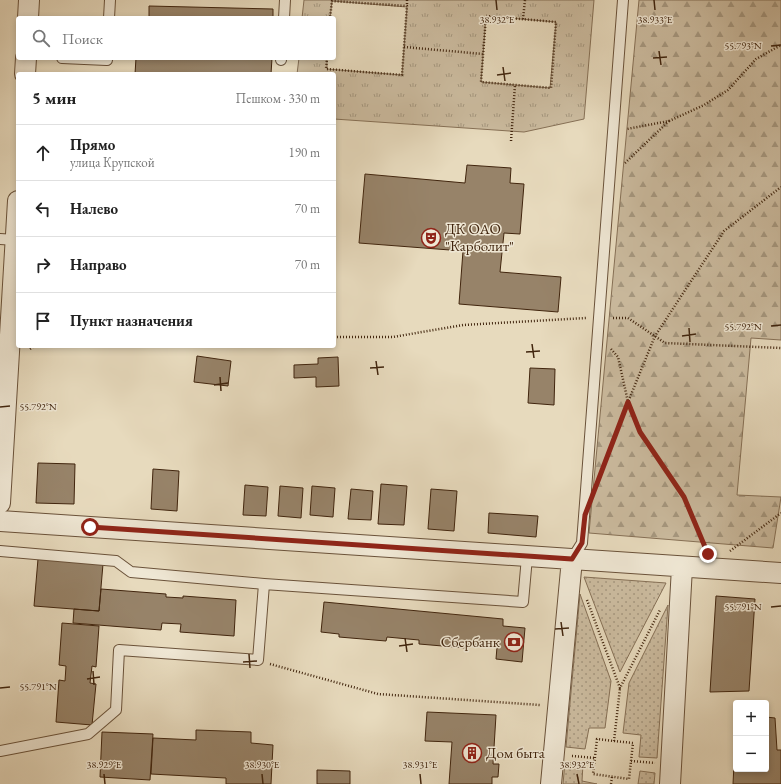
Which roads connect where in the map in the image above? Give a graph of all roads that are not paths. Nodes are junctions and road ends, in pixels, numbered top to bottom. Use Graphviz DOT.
graph roads {
  1 [pos="30,0"];
  2 [pos="110,0"];
  3 [pos="285,0"];
  4 [pos="623,0"];
  5 [pos="28,16"];
  6 [pos="109,16"];
  7 [pos="284,16"];
  8 [pos="26,60"];
  9 [pos="25,72"];
  10 [pos="16,210"];
  11 [pos="8,240"];
  12 [pos="0,503"];
  13 [pos="0,521"];
  14 [pos="0,551"];
  15 [pos="527,557"];
  16 [pos="572,559"];
  17 [pos="682,567"];
  18 [pos="781,573"];
  19 [pos="264,584"];
  20 [pos="0,751"];
  21 [pos="670,774"];
  22 [pos="551,784"];
  1 -- 5 [label="street"];
  2 -- 6 [label="lane"];
  3 -- 7 [label="lane"];
  4 -- 16 [label="lane"];
  8 -- 9 [label="street"];
  10 -- 11 [label="street"];
  11 -- 12 [label="street"];
  13 -- 15 [label="street"];
  14 -- 19 [label="lane"];
  15 -- 16 [label="street"];
  15 -- 19 [label="lane"];
  16 -- 17 [label="street"];
  16 -- 22 [label="street"];
  17 -- 18 [label="street"];
  17 -- 21 [label="street"];
  19 -- 20 [label="lane"];
}
